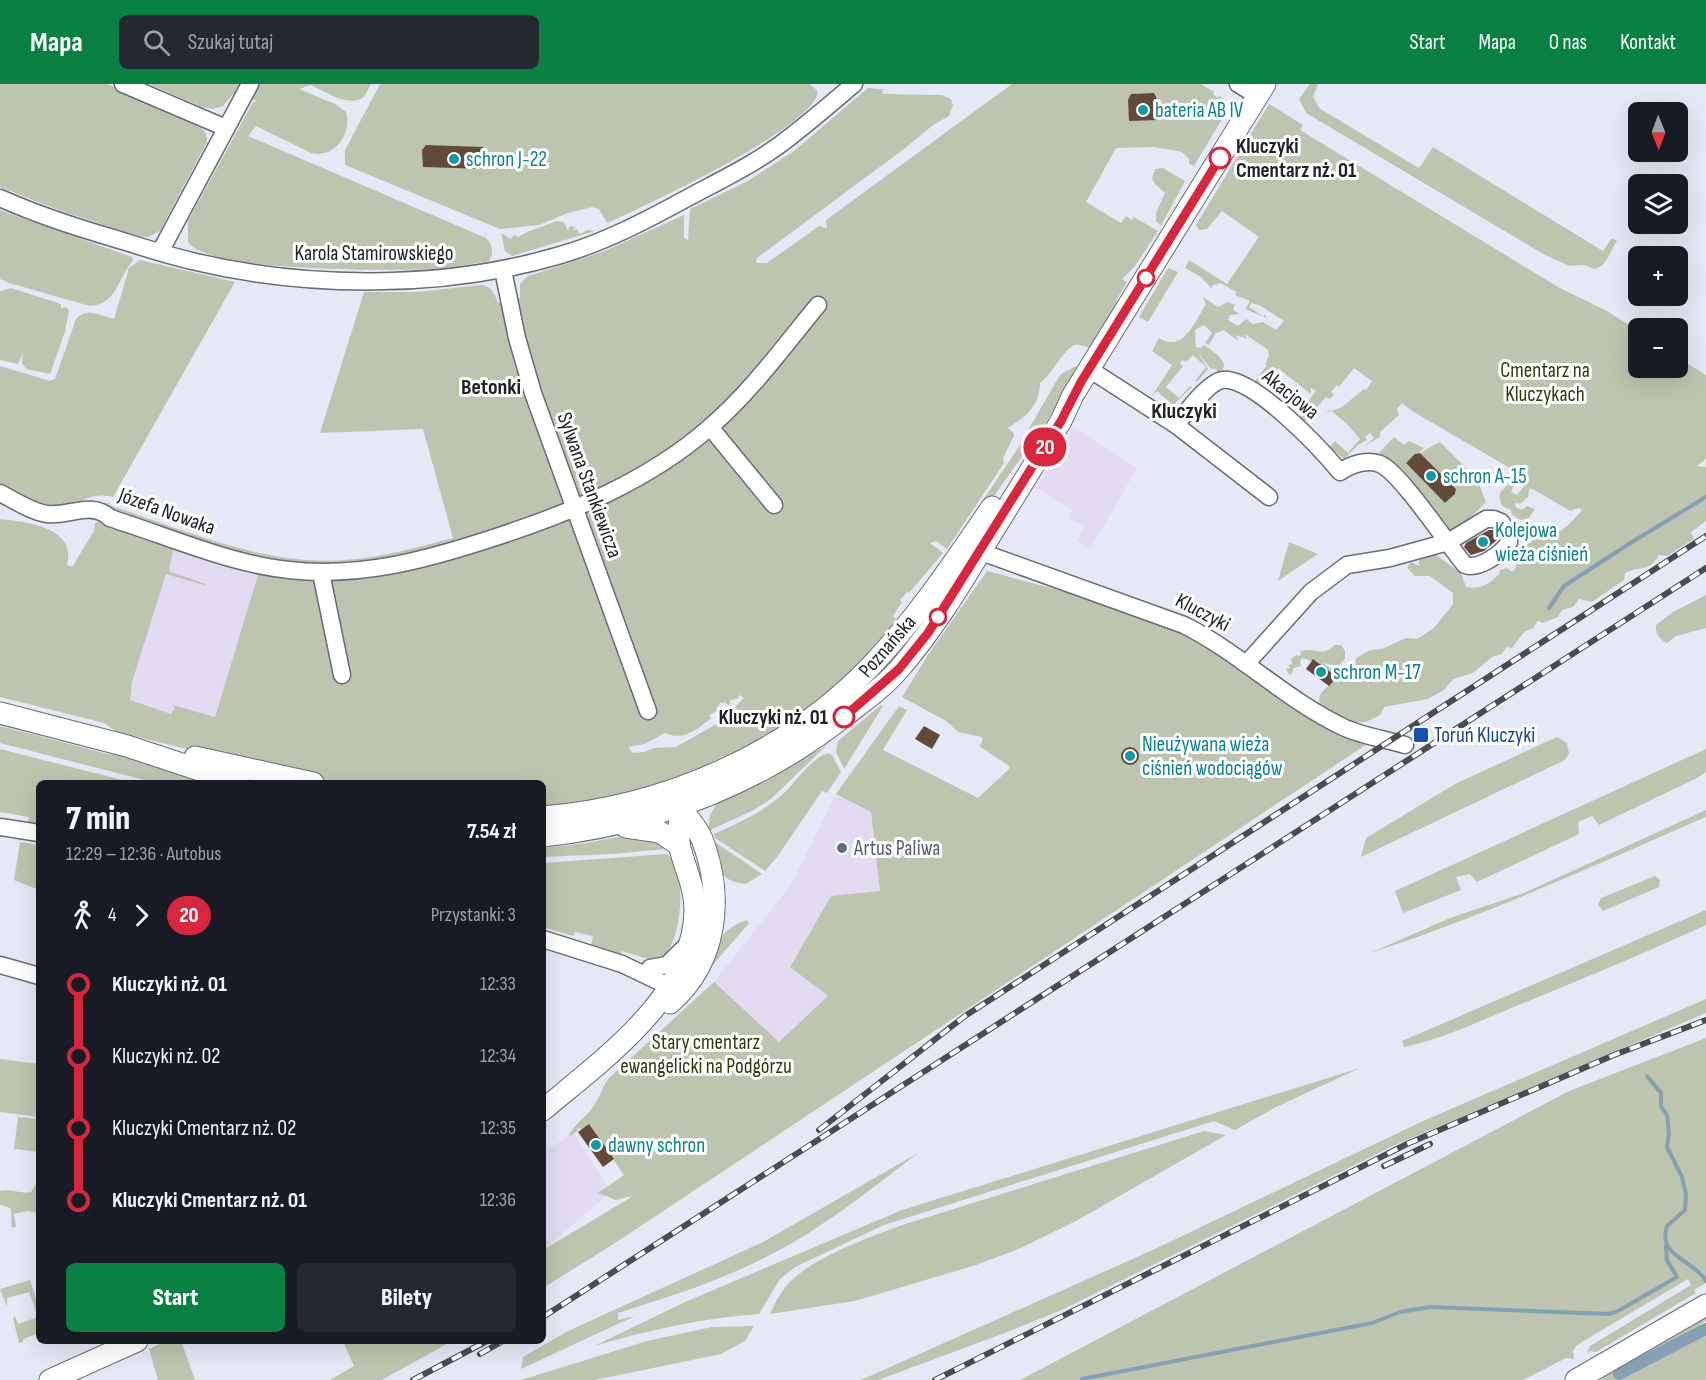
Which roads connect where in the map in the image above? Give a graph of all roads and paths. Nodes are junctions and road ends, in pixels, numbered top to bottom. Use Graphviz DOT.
graph roads {
  1 [pos="123,84"];
  2 [pos="250,84"];
  3 [pos="1238,84"];
  4 [pos="844,87"];
  5 [pos="1261,90"];
  6 [pos="226,128"];
  7 [pos="0,198"];
  8 [pos="160,252"];
  9 [pos="503,270"];
  10 [pos="818,305"];
  11 [pos="1089,369"];
  12 [pos="1176,425"];
  13 [pos="710,428"];
  14 [pos="0,493"];
  15 [pos="1269,497"];
  16 [pos="774,505"];
  17 [pos="575,509"];
  18 [pos="1451,547"];
  19 [pos="972,549"];
  20 [pos="321,573"];
  21 [pos="1246,664"];
  22 [pos="342,675"];
  23 [pos="648,711"];
  24 [pos="0,713"];
  25 [pos="1405,745"];
  26 [pos="127,746"];
  27 [pos="230,780"];
  28 [pos="300,780"];
  29 [pos="725,790"];
  30 [pos="678,798"];
  31 [pos="546,817"];
  32 [pos="0,827"];
  33 [pos="602,828"];
  34 [pos="36,833"];
  35 [pos="546,836"];
  36 [pos="701,837"];
  37 [pos="679,845"];
  38 [pos="691,939"];
  39 [pos="546,940"];
  40 [pos="0,965"];
  41 [pos="638,969"];
  42 [pos="36,975"];
  43 [pos="677,988"];
  44 [pos="649,1014"];
  45 [pos="546,1107"];
  46 [pos="1706,1305"];
  47 [pos="130,1344"];
  48 [pos="1587,1377"];
  49 [pos="50,1380"];
  1 -- 6 [label="street"];
  2 -- 6 [label="street"];
  3 -- 5 [label="street"];
  4 -- 9 [label="street, Karola Stamirowskiego"];
  5 -- 11 [label="main road, Poznańska"];
  6 -- 8 [label="street"];
  7 -- 8 [label="street, Karola Stamirowskiego"];
  8 -- 9 [label="street, Karola Stamirowskiego"];
  9 -- 17 [label="street, Sylwana Stankiewicza"];
  10 -- 13 [label="street, Józefa Nowaka"];
  11 -- 12 [label="street"];
  11 -- 19 [label="main road, Poznańska"];
  12 -- 15 [label="street"];
  12 -- 18 [label="street, Akacjowa"];
  13 -- 16 [label="street"];
  13 -- 17 [label="street, Józefa Nowaka"];
  14 -- 20 [label="street, Józefa Nowaka"];
  17 -- 20 [label="street, Józefa Nowaka"];
  17 -- 23 [label="street, Sylwana Stankiewicza"];
  18 -- 18 [label="street"];
  18 -- 21 [label="street"];
  19 -- 21 [label="street, Kluczyki"];
  19 -- 29 [label="main road, Poznańska"];
  19 -- 30 [label="main road, Poznańska"];
  20 -- 22 [label="street"];
  21 -- 25 [label="street, Kluczyki"];
  24 -- 26 [label="main road"];
  26 -- 27 [label="main road"];
  26 -- 28 [label="main road"];
  29 -- 30 [label="main road, Poznańska"];
  29 -- 36 [label="main road, Poznańska"];
  30 -- 31 [label="main road"];
  30 -- 33 [label="main road"];
  30 -- 36 [label="main road, Poznańska"];
  30 -- 37 [label="main road, Poznańska"];
  32 -- 34 [label="street"];
  33 -- 35 [label="main road"];
  33 -- 37 [label="main road"];
  36 -- 43 [label="main road, Poznańska"];
  37 -- 38 [label="main road, Poznańska"];
  38 -- 41 [label="street"];
  38 -- 43 [label="main road, Poznańska"];
  39 -- 41 [label="street"];
  40 -- 42 [label="street"];
  41 -- 43 [label="street"];
  41 -- 44 [label="street"];
  43 -- 44 [label="main road, Poznańska"];
  44 -- 45 [label="main road, Poznańska"];
  46 -- 48 [label="main road"];
  47 -- 49 [label="main road"];
}
